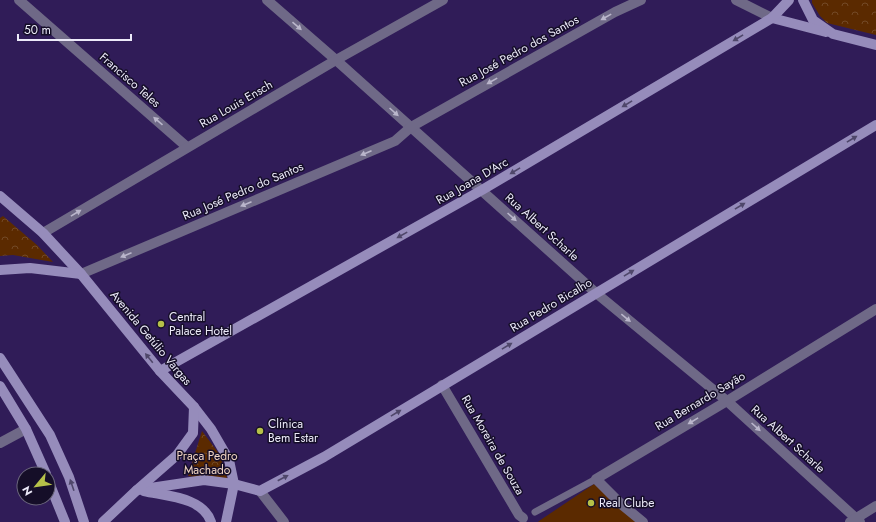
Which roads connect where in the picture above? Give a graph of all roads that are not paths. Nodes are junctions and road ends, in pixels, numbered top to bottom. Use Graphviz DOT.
graph roads {
  1 [pos="19,0"];
  2 [pos="267,0"];
  3 [pos="443,0"];
  4 [pos="641,0"];
  5 [pos="736,0"];
  6 [pos="788,0"];
  7 [pos="803,0"];
  8 [pos="772,18"];
  9 [pos="833,34"];
  10 [pos="876,46"];
  11 [pos="336,60"];
  12 [pos="411,127"];
  13 [pos="875,128"];
  14 [pos="187,147"];
  15 [pos="482,190"];
  16 [pos="0,196"];
  17 [pos="43,234"];
  18 [pos="0,270"];
  19 [pos="81,274"];
  20 [pos="596,293"];
  21 [pos="876,309"];
  22 [pos="0,358"];
  23 [pos="160,371"];
  24 [pos="442,385"];
  25 [pos="0,386"];
  26 [pos="727,401"];
  27 [pos="194,407"];
  28 [pos="26,429"];
  29 [pos="0,443"];
  30 [pos="42,466"];
  31 [pos="596,479"];
  32 [pos="234,484"];
  33 [pos="137,490"];
  34 [pos="260,491"];
  35 [pos="56,500"];
  36 [pos="876,506"];
  37 [pos="535,512"];
  38 [pos="522,518"];
  39 [pos="855,521"];
  40 [pos="65,522"];
  41 [pos="84,522"];
  42 [pos="103,522"];
  43 [pos="211,522"];
  44 [pos="226,522"];
  45 [pos="284,522"];
  46 [pos="642,522"];
  14 -- 1 [label="street, Francisco Teles, one-way"];
  2 -- 11 [label="street, Rua Albert Scharle, one-way"];
  3 -- 11 [label="street, Rua Louis Ensch"];
  4 -- 12 [label="street, Rua José Pedro dos Santos, one-way"];
  5 -- 8 [label="street"];
  6 -- 8 [label="street, Rua Joana D'Arc"];
  7 -- 9 [label="street"];
  8 -- 9 [label="street"];
  8 -- 15 [label="street, Rua Joana D'Arc, one-way"];
  9 -- 10 [label="street"];
  11 -- 12 [label="street, Rua Albert Scharle, one-way"];
  11 -- 14 [label="street, Rua Louis Ensch"];
  12 -- 15 [label="street, Rua Albert Scharle"];
  12 -- 19 [label="street, Rua José Pedro do Santos, one-way"];
  20 -- 13 [label="street, Rua Pedro Bicalho, one-way"];
  17 -- 14 [label="street, Rua Louis Ensch, one-way"];
  15 -- 20 [label="street, Rua Albert Scharle, one-way"];
  15 -- 23 [label="street, Rua Joana D'Arc, one-way"];
  16 -- 17 [label="street, Avenida Getúlio Vargas"];
  17 -- 19 [label="street, Avenida Getúlio Vargas"];
  18 -- 19 [label="street"];
  23 -- 19 [label="street, Avenida Getúlio Vargas, one-way"];
  24 -- 20 [label="street, Rua Pedro Bicalho, one-way"];
  20 -- 26 [label="street, Rua Albert Scharle, one-way"];
  21 -- 26 [label="street, Rua Bernardo Sayão"];
  41 -- 22 [label="street, one-way"];
  23 -- 27 [label="street, Avenida Getúlio Vargas"];
  34 -- 24 [label="street, Rua Pedro Bicalho, one-way"];
  24 -- 38 [label="street, Rua Moreira de Souza"];
  25 -- 28 [label="street"];
  26 -- 31 [label="street, Rua Bernardo Sayão, one-way"];
  26 -- 39 [label="street, Rua Albert Scharle, one-way"];
  27 -- 32 [label="street, Avenida Getúlio Vargas"];
  27 -- 33 [label="street"];
  28 -- 29 [label="street"];
  28 -- 30 [label="street"];
  31 -- 37 [label="lane, Rua Bernardo Sayão"];
  31 -- 46 [label="street"];
  32 -- 33 [label="street"];
  32 -- 34 [label="street"];
  32 -- 44 [label="street, Avenida Getúlio Vargas"];
  33 -- 42 [label="street"];
  33 -- 43 [label="street"];
  34 -- 45 [label="street"];
  35 -- 40 [label="street"];
  36 -- 39 [label="street"];
}
